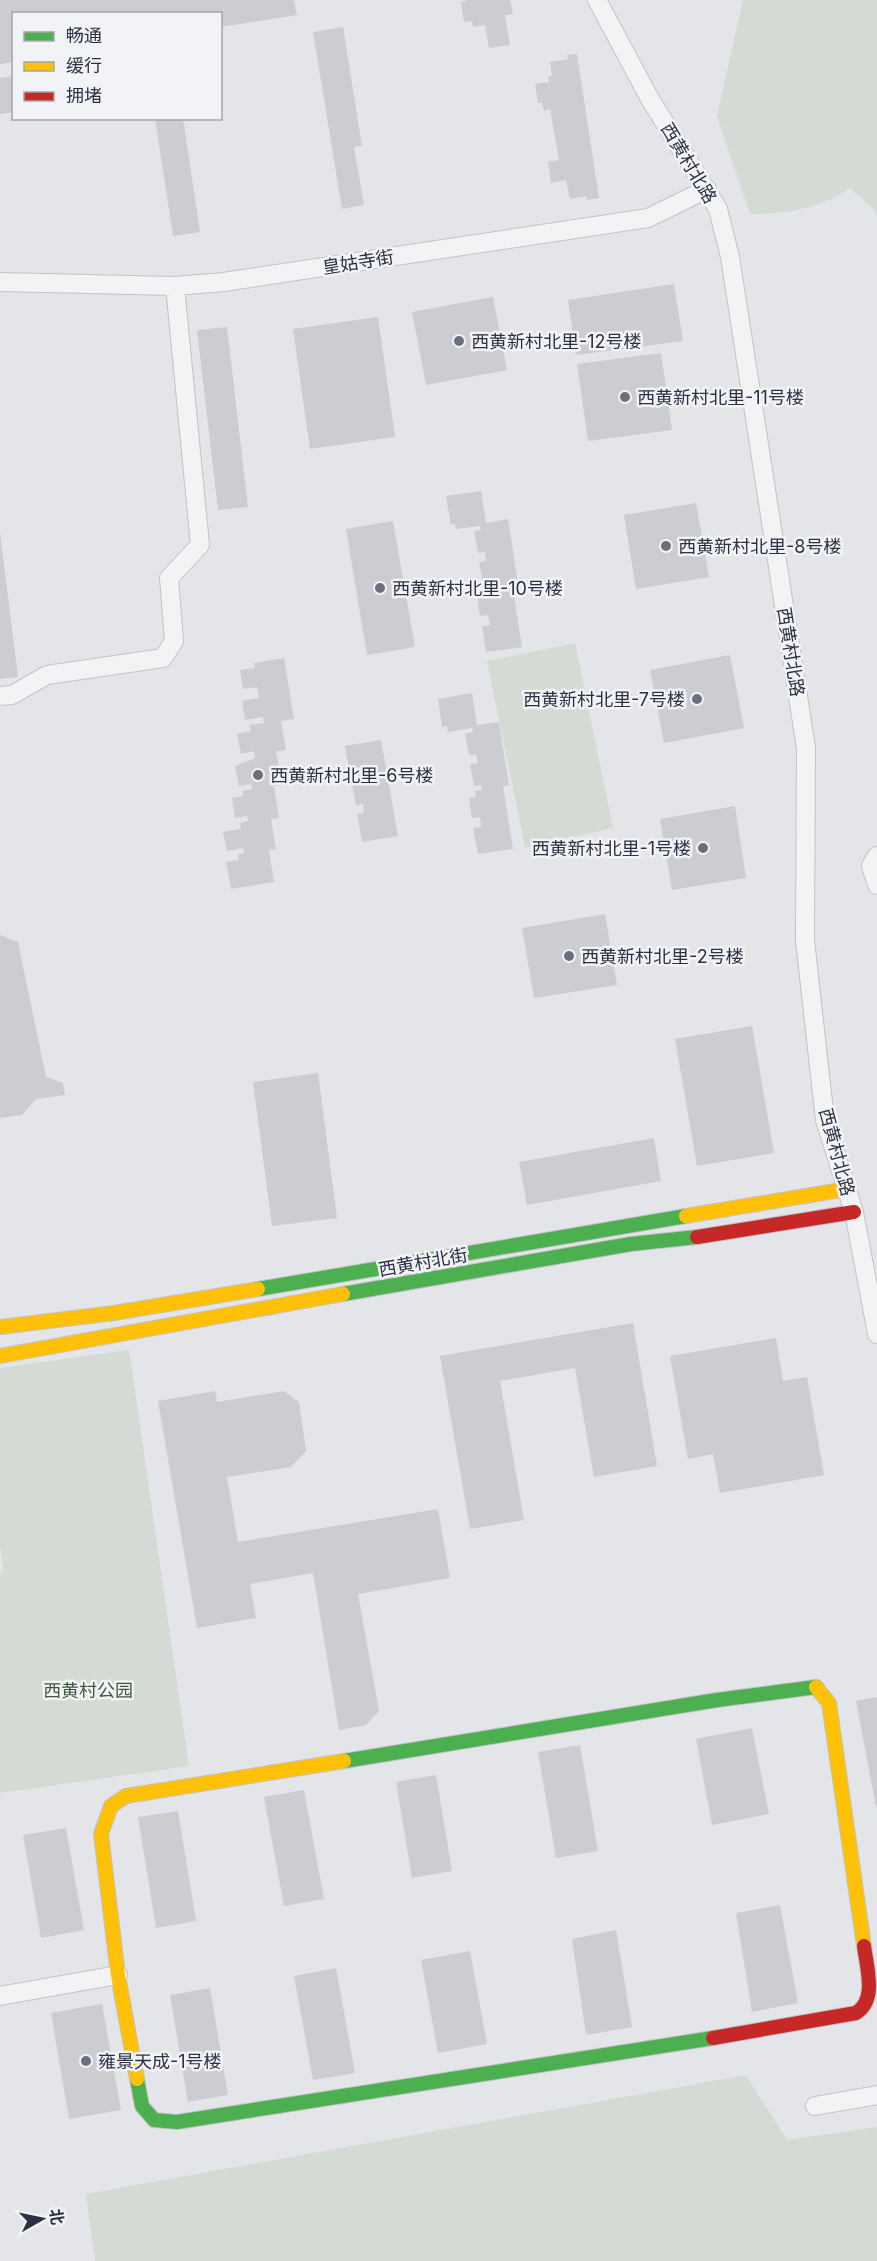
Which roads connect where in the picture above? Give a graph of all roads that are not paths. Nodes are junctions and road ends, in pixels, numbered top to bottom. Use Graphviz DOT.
graph roads {
  1 [pos="597,0"];
  2 [pos="707,189"];
  3 [pos="0,282"];
  4 [pos="175,286"];
  5 [pos="0,696"];
  6 [pos="877,856"];
  7 [pos="877,885"];
  8 [pos="847,1190"];
  9 [pos="854,1212"];
  10 [pos="0,1327"];
  11 [pos="877,1334"];
  12 [pos="0,1356"];
  13 [pos="118,1975"];
  14 [pos="0,1996"];
  15 [pos="877,2095"];
  16 [pos="815,2106"];
  1 -- 2 [label="street, 西黄村北路"];
  2 -- 4 [label="street, 皇姑寺街"];
  2 -- 8 [label="street, 西黄村北路"];
  3 -- 4 [label="street, 皇姑寺街"];
  4 -- 5 [label="street"];
  6 -- 7 [label="street"];
  8 -- 9 [label="street, 西黄村北路"];
  8 -- 10 [label="street, 西黄村北街"];
  9 -- 11 [label="street, 西黄村北路"];
  9 -- 12 [label="street, 西黄村北街"];
  13 -- 13 [label="street"];
  13 -- 14 [label="street"];
  15 -- 16 [label="street"];
}
